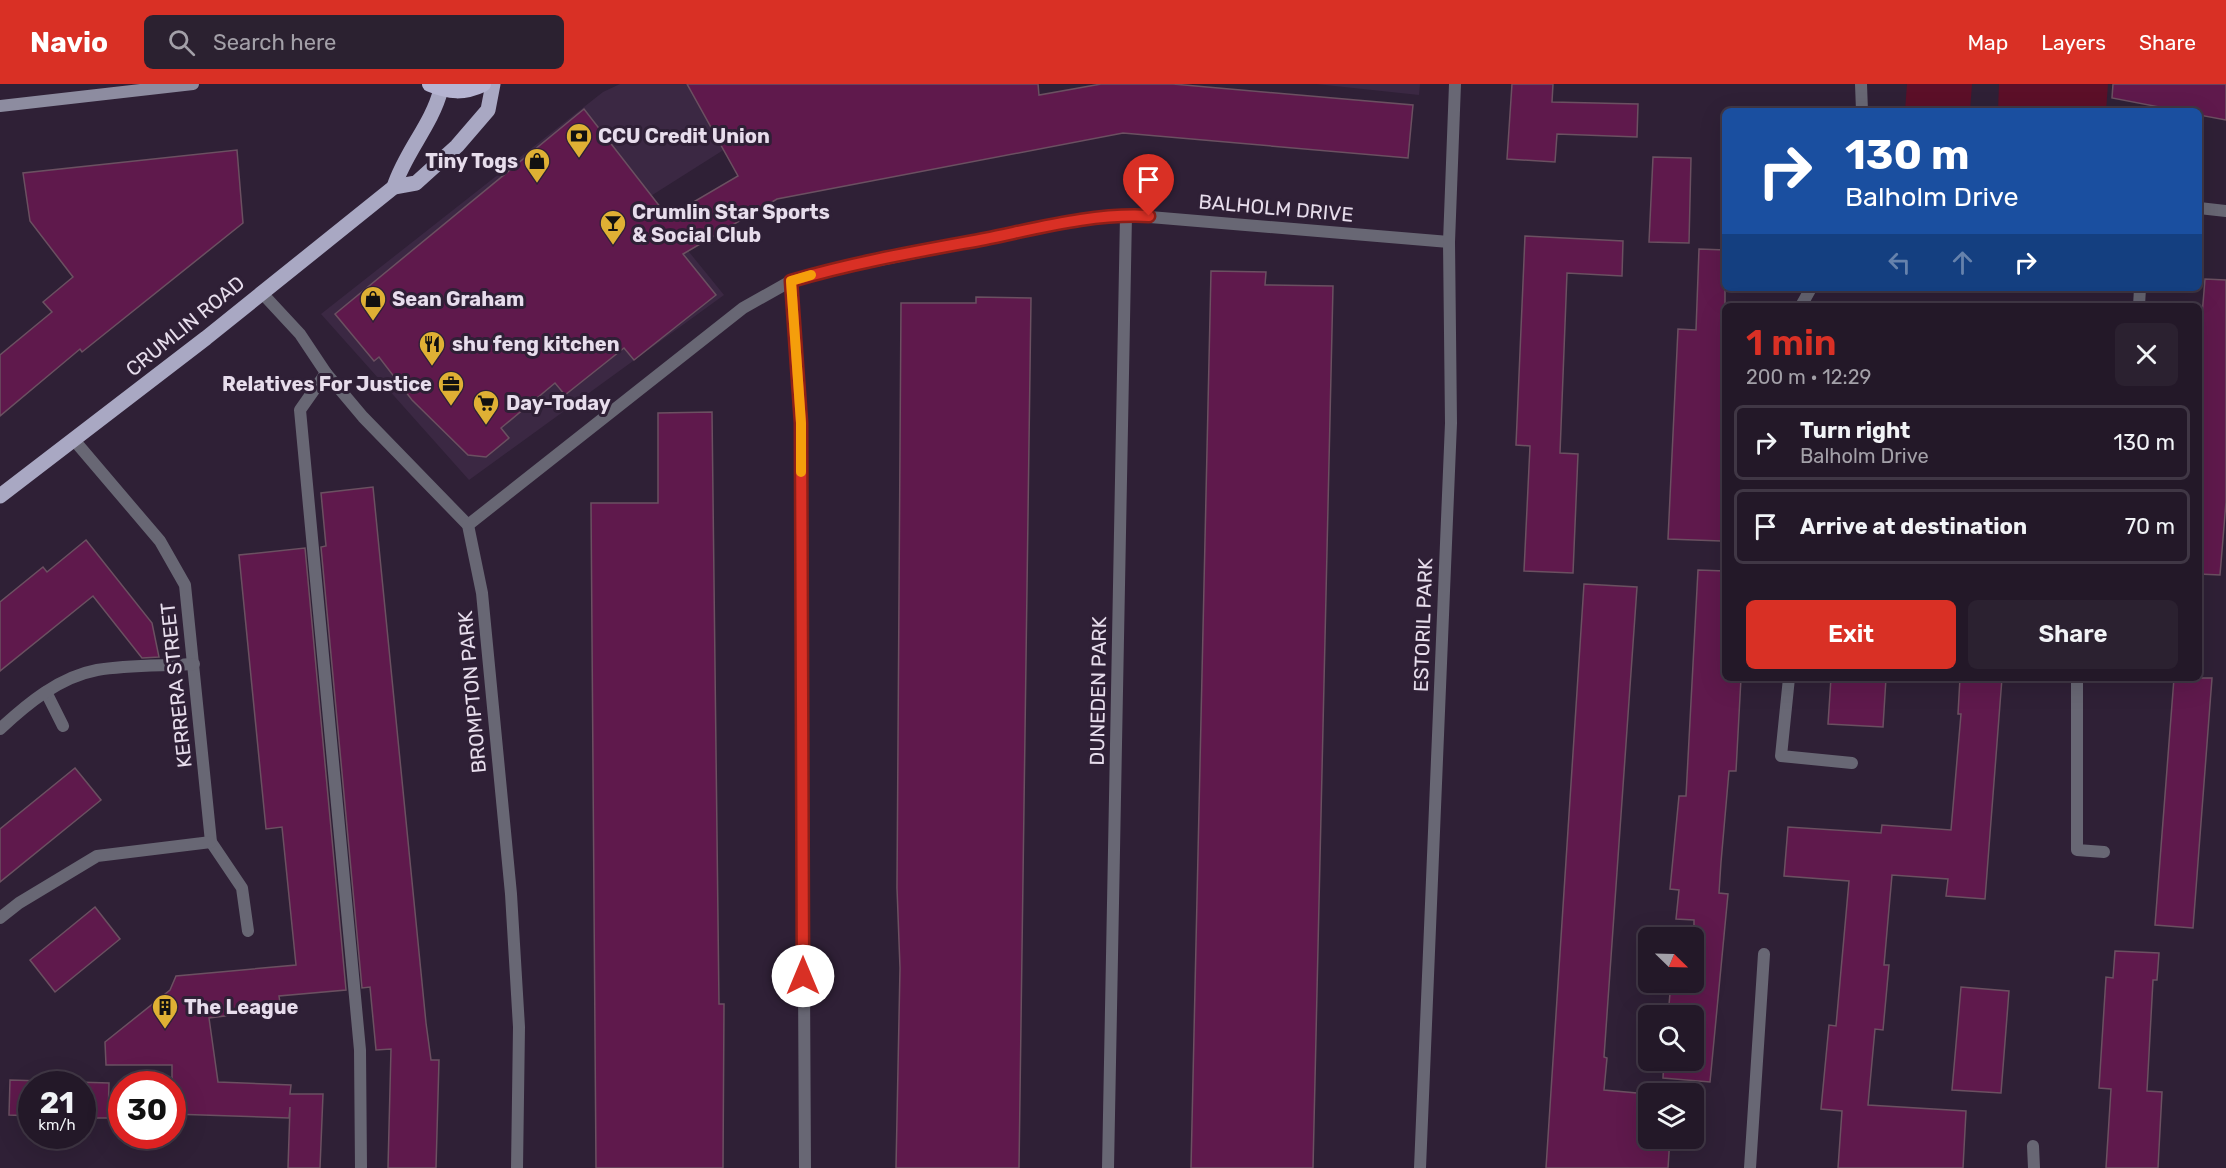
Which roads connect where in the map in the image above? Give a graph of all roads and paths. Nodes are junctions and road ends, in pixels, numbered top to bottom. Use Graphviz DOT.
graph roads {
  1 [pos="193,84"];
  2 [pos="483,84"];
  3 [pos="493,84"];
  4 [pos="1455,84"];
  5 [pos="1861,84"];
  6 [pos="436,86"];
  7 [pos="0,106"];
  8 [pos="1862,108"];
  9 [pos="394,187"];
  10 [pos="2202,208"];
  11 [pos="2226,211"];
  12 [pos="1126,215"];
  13 [pos="1449,242"];
  14 [pos="791,281"];
  15 [pos="261,292"];
  16 [pos="326,373"];
  17 [pos="75,440"];
  18 [pos="0,496"];
  19 [pos="468,525"];
  20 [pos="194,664"];
  21 [pos="1789,681"];
  22 [pos="2077,681"];
  23 [pos="46,692"];
  24 [pos="63,726"];
  25 [pos="0,729"];
  26 [pos="1852,763"];
  27 [pos="211,842"];
  28 [pos="2104,852"];
  29 [pos="0,918"];
  30 [pos="248,931"];
  31 [pos="1764,954"];
  32 [pos="2033,1146"];
  33 [pos="361,1168"];
  34 [pos="517,1168"];
  35 [pos="805,1168"];
  36 [pos="1108,1168"];
  37 [pos="1420,1168"];
  38 [pos="1750,1168"];
  39 [pos="2034,1168"];
  1 -- 7 [label="main road"];
  2 -- 6 [label="highway"];
  3 -- 9 [label="main road, CRUMLIN ROAD"];
  4 -- 13 [label="street, ESTORIL PARK"];
  5 -- 8 [label="street"];
  6 -- 9 [label="main road"];
  9 -- 15 [label="main road, CRUMLIN ROAD"];
  10 -- 11 [label="street"];
  12 -- 13 [label="street, BALHOLM DRIVE"];
  12 -- 14 [label="street, BALHOLM DRIVE"];
  12 -- 36 [label="street, DUNEDEN PARK"];
  13 -- 37 [label="street, ESTORIL PARK"];
  14 -- 19 [label="street, BALHOLM DRIVE"];
  14 -- 35 [label="street"];
  15 -- 16 [label="street"];
  15 -- 17 [label="main road, CRUMLIN ROAD"];
  16 -- 19 [label="street"];
  16 -- 33 [label="street"];
  17 -- 18 [label="main road, CRUMLIN ROAD"];
  17 -- 20 [label="street, KERRERA STREET"];
  19 -- 34 [label="street, BROMPTON PARK"];
  20 -- 23 [label="street"];
  20 -- 27 [label="street, KERRERA STREET"];
  21 -- 26 [label="street"];
  22 -- 28 [label="street"];
  23 -- 24 [label="street"];
  23 -- 25 [label="street"];
  27 -- 29 [label="street"];
  27 -- 30 [label="street"];
  31 -- 38 [label="street"];
  32 -- 39 [label="street"];
}
